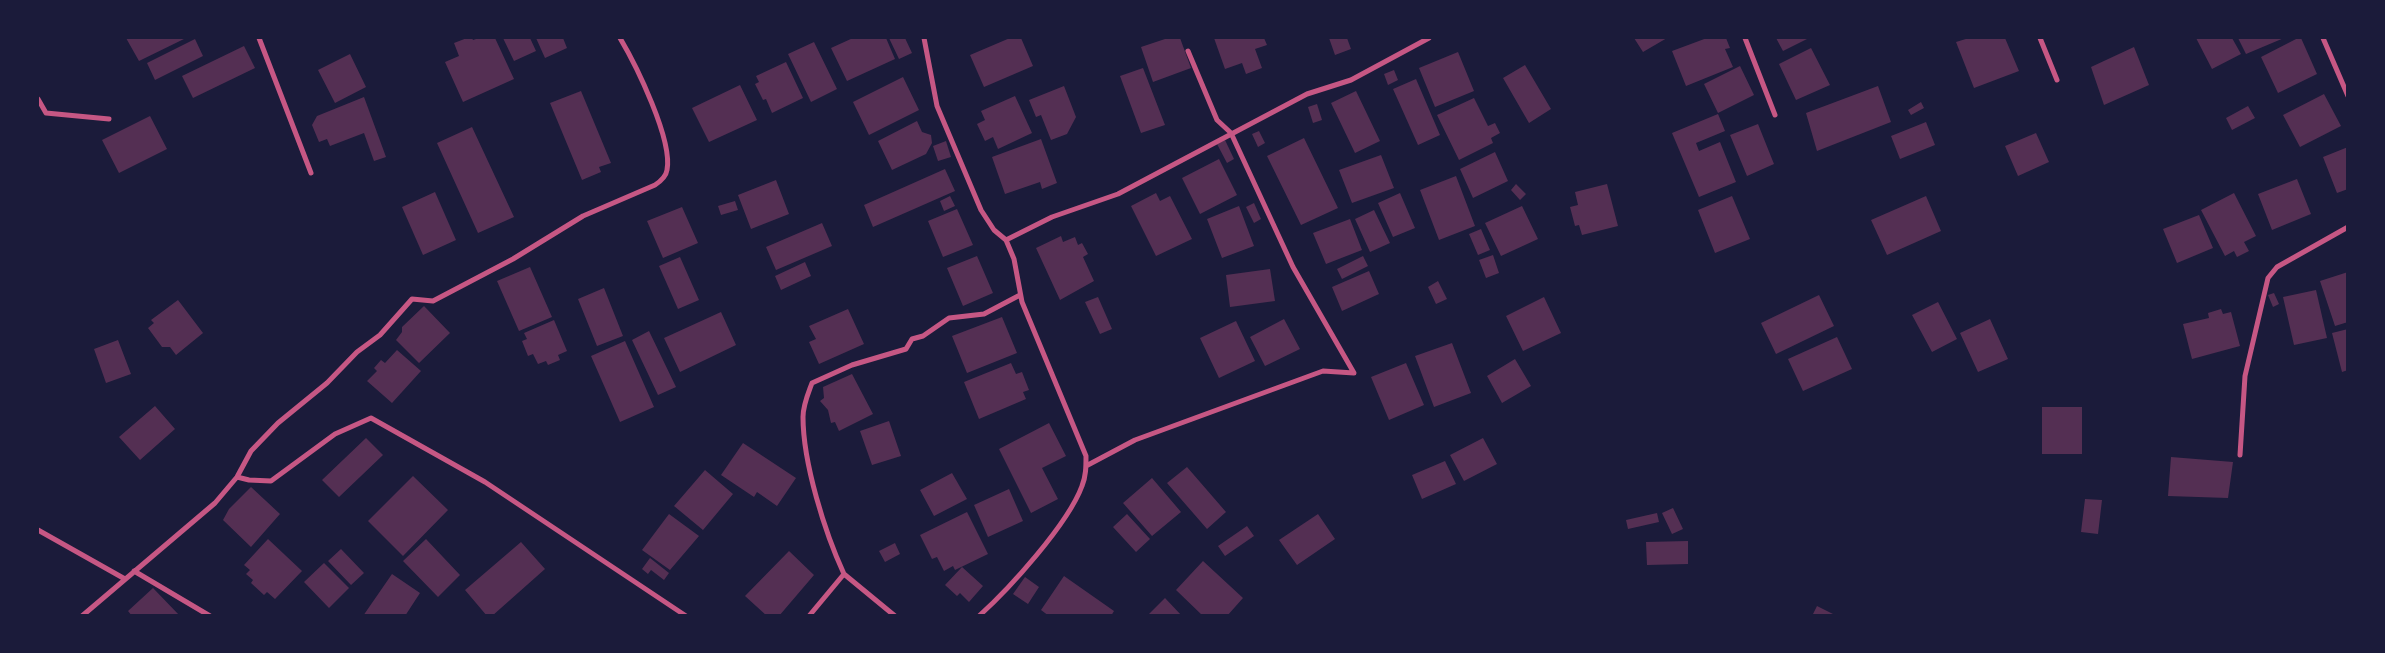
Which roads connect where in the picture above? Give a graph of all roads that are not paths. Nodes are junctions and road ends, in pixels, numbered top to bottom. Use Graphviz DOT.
graph roads {
  1 [pos="259,38"];
  2 [pos="620,38"];
  3 [pos="924,38"];
  4 [pos="1429,38"];
  5 [pos="1745,38"];
  6 [pos="2040,38"];
  7 [pos="2323,38"];
  8 [pos="1188,52"];
  9 [pos="2057,80"];
  10 [pos="2348,96"];
  11 [pos="38,99"];
  12 [pos="1775,115"];
  13 [pos="109,119"];
  14 [pos="1231,133"];
  15 [pos="311,173"];
  16 [pos="2348,227"];
  17 [pos="1006,240"];
  18 [pos="1020,295"];
  19 [pos="2240,456"];
  20 [pos="1086,466"];
  21 [pos="237,477"];
  22 [pos="38,530"];
  23 [pos="134,571"];
  24 [pos="844,574"];
  25 [pos="124,580"];
  26 [pos="82,616"];
  27 [pos="210,616"];
  28 [pos="686,616"];
  29 [pos="809,616"];
  30 [pos="895,616"];
  31 [pos="979,616"];
  1 -- 15 [label="street"];
  2 -- 21 [label="street"];
  3 -- 17 [label="street"];
  4 -- 14 [label="street"];
  5 -- 12 [label="street"];
  6 -- 9 [label="street"];
  7 -- 10 [label="street"];
  8 -- 14 [label="street"];
  11 -- 13 [label="street"];
  14 -- 17 [label="street"];
  14 -- 20 [label="street"];
  16 -- 19 [label="street"];
  17 -- 18 [label="street"];
  18 -- 20 [label="street"];
  18 -- 24 [label="street"];
  20 -- 31 [label="street"];
  21 -- 23 [label="street"];
  21 -- 28 [label="street"];
  22 -- 25 [label="street"];
  23 -- 25 [label="street"];
  23 -- 27 [label="street"];
  24 -- 29 [label="street"];
  24 -- 30 [label="street"];
  25 -- 26 [label="street"];
}
